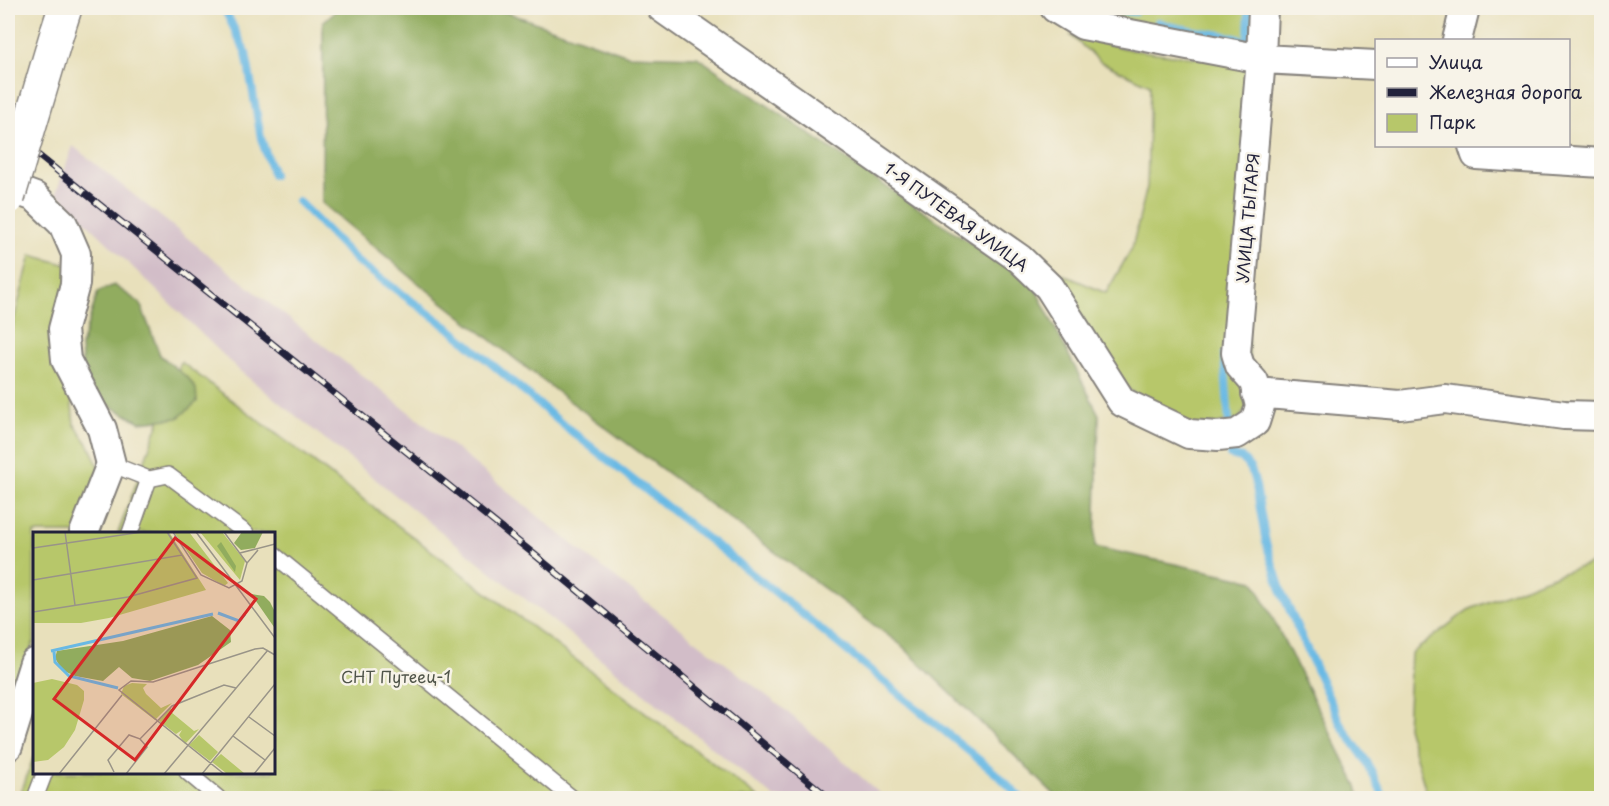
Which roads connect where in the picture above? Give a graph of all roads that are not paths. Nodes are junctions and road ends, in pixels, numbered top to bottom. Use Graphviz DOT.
graph roads {
  1 [pos="662,8"];
  2 [pos="1055,8"];
  3 [pos="1263,8"];
  4 [pos="1465,8"];
  5 [pos="61,20"];
  6 [pos="1457,39"];
  7 [pos="1261,59"];
  8 [pos="1375,65"];
  9 [pos="1473,147"];
  10 [pos="1602,163"];
  11 [pos="8,187"];
  12 [pos="8,198"];
  13 [pos="1256,393"];
  14 [pos="1602,416"];
  15 [pos="1256,422"];
  16 [pos="111,464"];
  17 [pos="149,479"];
  18 [pos="84,532"];
  19 [pos="130,532"];
  20 [pos="245,532"];
  21 [pos="274,555"];
  22 [pos="33,666"];
  23 [pos="8,746"];
  24 [pos="44,773"];
  25 [pos="189,773"];
  26 [pos="36,798"];
  27 [pos="218,798"];
  28 [pos="572,798"];
  1 -- 15 [label="street, 1-Я ПУТЕВАЯ УЛИЦА"];
  2 -- 7 [label="street"];
  3 -- 7 [label="street, УЛИЦА ТЫТАРЯ"];
  4 -- 6 [label="street"];
  5 -- 12 [label="main road, bridge"];
  7 -- 8 [label="street"];
  7 -- 13 [label="street, УЛИЦА ТЫТАРЯ"];
  9 -- 10 [label="street"];
  11 -- 16 [label="street"];
  13 -- 14 [label="street"];
  13 -- 15 [label="street, УЛИЦА ТЫТАРЯ"];
  16 -- 17 [label="lane"];
  16 -- 18 [label="street"];
  17 -- 19 [label="lane"];
  17 -- 20 [label="lane"];
  21 -- 28 [label="lane"];
  22 -- 23 [label="street"];
  24 -- 26 [label="lane"];
  25 -- 27 [label="lane"];
}
